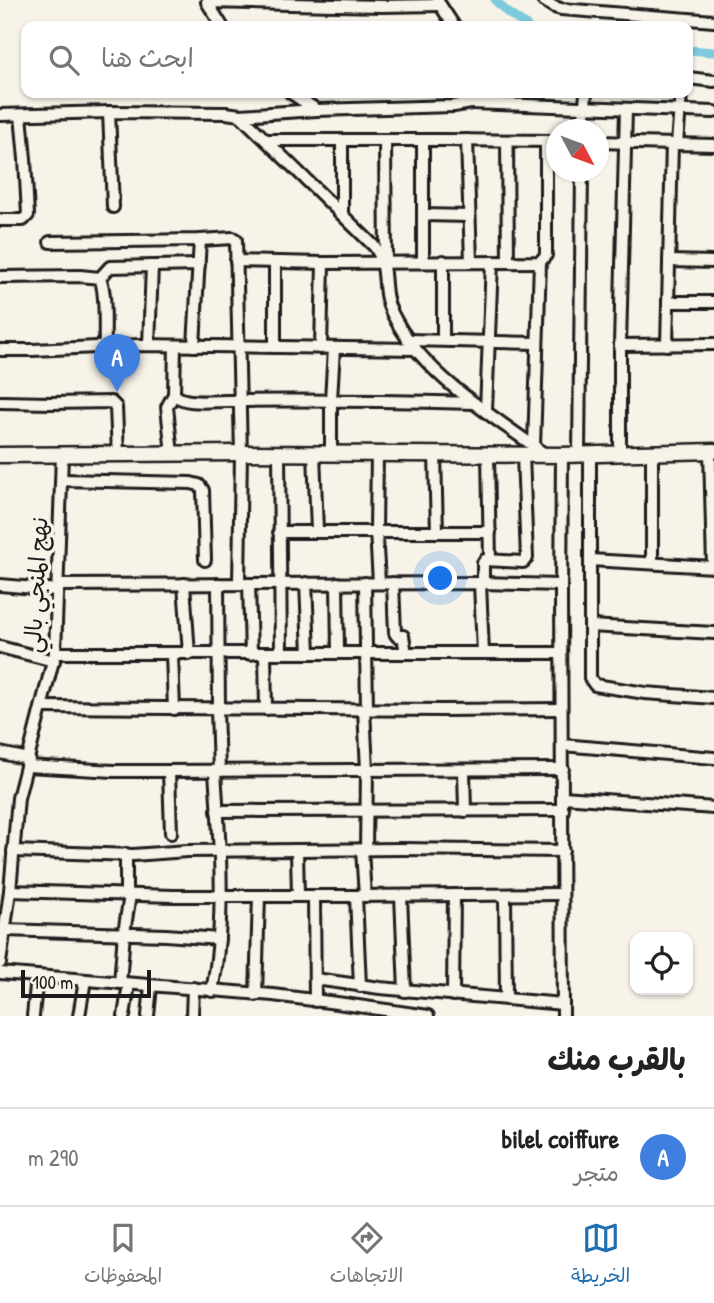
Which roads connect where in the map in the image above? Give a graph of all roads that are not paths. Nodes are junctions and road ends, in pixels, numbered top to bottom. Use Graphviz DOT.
graph roads {
  1 [pos="543,0"];
  2 [pos="207,1"];
  3 [pos="439,3"];
  4 [pos="219,21"];
  5 [pos="451,21"];
  6 [pos="714,21"];
  7 [pos="693,79"];
  8 [pos="714,81"];
  9 [pos="299,98"];
  10 [pos="471,98"];
  11 [pos="586,98"];
  12 [pos="680,98"];
  13 [pos="585,108"];
  14 [pos="626,109"];
  15 [pos="317,110"];
  16 [pos="679,111"];
  17 [pos="109,112"];
  18 [pos="714,112"];
  19 [pos="0,115"];
  20 [pos="21,115"];
  21 [pos="240,115"];
  22 [pos="584,119"];
  23 [pos="266,140"];
  24 [pos="342,140"];
  25 [pos="385,140"];
  26 [pos="423,140"];
  27 [pos="467,140"];
  28 [pos="508,141"];
  29 [pos="546,141"];
  30 [pos="609,142"];
  31 [pos="625,143"];
  32 [pos="675,144"];
  33 [pos="714,145"];
  34 [pos="549,182"];
  35 [pos="582,182"];
  36 [pos="113,207"];
  37 [pos="342,214"];
  38 [pos="423,215"];
  39 [pos="469,216"];
  40 [pos="0,220"];
  41 [pos="200,240"];
  42 [pos="50,242"];
  43 [pos="236,261"];
  44 [pos="443,261"];
  45 [pos="471,261"];
  46 [pos="492,261"];
  47 [pos="669,261"];
  48 [pos="275,262"];
  49 [pos="385,262"];
  50 [pos="423,262"];
  51 [pos="508,262"];
  52 [pos="540,262"];
  53 [pos="714,262"];
  54 [pos="323,263"];
  55 [pos="199,265"];
  56 [pos="152,266"];
  57 [pos="0,277"];
  58 [pos="100,278"];
  59 [pos="668,302"];
  60 [pos="714,302"];
  61 [pos="443,340"];
  62 [pos="489,341"];
  63 [pos="537,342"];
  64 [pos="412,344"];
  65 [pos="714,344"];
  66 [pos="149,345"];
  67 [pos="620,345"];
  68 [pos="667,345"];
  69 [pos="175,346"];
  70 [pos="194,346"];
  71 [pos="104,347"];
  72 [pos="238,347"];
  73 [pos="275,347"];
  74 [pos="321,348"];
  75 [pos="334,348"];
  76 [pos="0,350"];
  77 [pos="174,394"];
  78 [pos="331,400"];
  79 [pos="239,401"];
  80 [pos="0,402"];
  81 [pos="475,402"];
  82 [pos="486,410"];
  83 [pos="712,451"];
  84 [pos="534,452"];
  85 [pos="652,452"];
  86 [pos="241,453"];
  87 [pos="279,453"];
  88 [pos="314,453"];
  89 [pos="331,453"];
  90 [pos="377,453"];
  91 [pos="620,453"];
  92 [pos="118,454"];
  93 [pos="172,454"];
  94 [pos="435,454"];
  95 [pos="488,454"];
  96 [pos="584,454"];
  97 [pos="0,455"];
  98 [pos="62,455"];
  99 [pos="562,455"];
  100 [pos="62,480"];
  101 [pos="317,531"];
  102 [pos="376,531"];
  103 [pos="279,532"];
  104 [pos="437,532"];
  105 [pos="490,532"];
  106 [pos="205,560"];
  107 [pos="490,560"];
  108 [pos="590,560"];
  109 [pos="652,564"];
  110 [pos="714,567"];
  111 [pos="279,583"];
  112 [pos="306,583"];
  113 [pos="337,583"];
  114 [pos="365,583"];
  115 [pos="379,583"];
  116 [pos="393,583"];
  117 [pos="481,583"];
  118 [pos="184,584"];
  119 [pos="218,584"];
  120 [pos="244,584"];
  121 [pos="561,584"];
  122 [pos="0,585"];
  123 [pos="58,588"];
  124 [pos="590,626"];
  125 [pos="714,634"];
  126 [pos="0,647"];
  127 [pos="265,653"];
  128 [pos="281,653"];
  129 [pos="309,653"];
  130 [pos="338,653"];
  131 [pos="368,653"];
  132 [pos="406,653"];
  133 [pos="483,653"];
  134 [pos="561,653"];
  135 [pos="172,654"];
  136 [pos="189,654"];
  137 [pos="219,654"];
  138 [pos="251,654"];
  139 [pos="55,657"];
  140 [pos="714,698"];
  141 [pos="42,707"];
  142 [pos="174,709"];
  143 [pos="218,709"];
  144 [pos="266,709"];
  145 [pos="366,709"];
  146 [pos="561,709"];
  147 [pos="562,745"];
  148 [pos="0,753"];
  149 [pos="714,758"];
  150 [pos="28,762"];
  151 [pos="464,769"];
  152 [pos="563,769"];
  153 [pos="367,770"];
  154 [pos="169,771"];
  155 [pos="217,772"];
  156 [pos="563,797"];
  157 [pos="714,808"];
  158 [pos="465,810"];
  159 [pos="563,810"];
  160 [pos="218,811"];
  161 [pos="366,811"];
  162 [pos="171,833"];
  163 [pos="13,850"];
  164 [pos="297,850"];
  165 [pos="364,850"];
  166 [pos="219,851"];
  167 [pos="563,851"];
  168 [pos="126,855"];
  169 [pos="10,891"];
  170 [pos="562,894"];
  171 [pos="128,895"];
  172 [pos="454,895"];
  173 [pos="505,895"];
  174 [pos="219,896"];
  175 [pos="259,896"];
  176 [pos="298,896"];
  177 [pos="314,896"];
  178 [pos="361,896"];
  179 [pos="401,896"];
  180 [pos="4,930"];
  181 [pos="124,933"];
  182 [pos="219,939"];
  183 [pos="0,963"];
  184 [pos="0,973"];
  185 [pos="37,976"];
  186 [pos="315,979"];
  187 [pos="85,980"];
  188 [pos="124,983"];
  189 [pos="151,986"];
  190 [pos="360,986"];
  191 [pos="193,988"];
  192 [pos="212,990"];
  193 [pos="405,991"];
  194 [pos="256,995"];
  195 [pos="453,995"];
  196 [pos="506,999"];
  197 [pos="315,1000"];
  198 [pos="563,1010"];
  199 [pos="372,1012"];
  200 [pos="33,1016"];
  201 [pos="79,1016"];
  202 [pos="124,1016"];
  203 [pos="148,1016"];
  204 [pos="192,1016"];
  205 [pos="422,1016"];
  1 -- 6 [label="street"];
  2 -- 3 [label="street"];
  2 -- 4 [label="street"];
  3 -- 5 [label="street"];
  7 -- 8 [label="street"];
  9 -- 15 [label="street"];
  10 -- 13 [label="street"];
  10 -- 15 [label="street"];
  11 -- 13 [label="street"];
  12 -- 16 [label="street"];
  13 -- 14 [label="street"];
  13 -- 22 [label="street"];
  14 -- 16 [label="street"];
  14 -- 31 [label="street"];
  15 -- 21 [label="street"];
  16 -- 18 [label="street"];
  16 -- 32 [label="street"];
  17 -- 20 [label="street"];
  17 -- 21 [label="street"];
  17 -- 36 [label="street"];
  19 -- 20 [label="street"];
  20 -- 40 [label="street"];
  21 -- 23 [label="street"];
  23 -- 24 [label="street"];
  23 -- 37 [label="street"];
  24 -- 25 [label="street"];
  24 -- 37 [label="street"];
  25 -- 26 [label="street"];
  25 -- 49 [label="street"];
  26 -- 27 [label="street"];
  26 -- 38 [label="street"];
  27 -- 28 [label="street"];
  27 -- 39 [label="street"];
  28 -- 29 [label="street"];
  28 -- 51 [label="street"];
  30 -- 31 [label="street"];
  31 -- 32 [label="street"];
  31 -- 67 [label="street"];
  32 -- 33 [label="street"];
  32 -- 47 [label="street"];
  34 -- 52 [label="street"];
  35 -- 96 [label="street"];
  37 -- 49 [label="street"];
  38 -- 39 [label="street"];
  38 -- 50 [label="street"];
  39 -- 45 [label="street"];
  41 -- 42 [label="street"];
  41 -- 43 [label="street"];
  41 -- 55 [label="street"];
  43 -- 48 [label="street"];
  43 -- 72 [label="street"];
  44 -- 45 [label="street"];
  44 -- 50 [label="street"];
  44 -- 61 [label="street"];
  45 -- 46 [label="street"];
  46 -- 51 [label="street"];
  46 -- 62 [label="street"];
  47 -- 53 [label="street"];
  47 -- 59 [label="street"];
  48 -- 54 [label="street"];
  48 -- 73 [label="street"];
  49 -- 50 [label="street"];
  49 -- 54 [label="street"];
  49 -- 64 [label="street"];
  51 -- 52 [label="street"];
  52 -- 63 [label="street"];
  54 -- 74 [label="street"];
  55 -- 56 [label="street"];
  55 -- 70 [label="street"];
  56 -- 58 [label="street"];
  56 -- 66 [label="street"];
  57 -- 58 [label="street"];
  58 -- 71 [label="street"];
  59 -- 60 [label="street"];
  59 -- 68 [label="street"];
  61 -- 62 [label="street"];
  61 -- 64 [label="street"];
  62 -- 63 [label="street"];
  62 -- 82 [label="street"];
  63 -- 84 [label="street"];
  64 -- 75 [label="street"];
  64 -- 81 [label="street"];
  65 -- 68 [label="street"];
  66 -- 69 [label="street"];
  66 -- 71 [label="street"];
  67 -- 68 [label="street"];
  67 -- 91 [label="street"];
  69 -- 70 [label="street"];
  69 -- 77 [label="street"];
  70 -- 72 [label="street"];
  71 -- 76 [label="street"];
  72 -- 73 [label="street"];
  72 -- 79 [label="street"];
  73 -- 74 [label="street"];
  74 -- 75 [label="street"];
  75 -- 78 [label="street"];
  77 -- 79 [label="street"];
  77 -- 93 [label="street"];
  78 -- 79 [label="street"];
  78 -- 81 [label="street"];
  78 -- 89 [label="street"];
  79 -- 86 [label="street"];
  80 -- 92 [label="street"];
  81 -- 82 [label="street"];
  82 -- 84 [label="street"];
  83 -- 85 [label="street"];
  83 -- 110 [label="street"];
  84 -- 95 [label="street"];
  84 -- 99 [label="street"];
  84 -- 107 [label="street"];
  85 -- 91 [label="street"];
  85 -- 109 [label="street"];
  86 -- 87 [label="street"];
  86 -- 93 [label="street"];
  86 -- 120 [label="street"];
  87 -- 88 [label="street"];
  87 -- 103 [label="street"];
  88 -- 89 [label="street"];
  88 -- 101 [label="street"];
  89 -- 90 [label="street"];
  90 -- 94 [label="street"];
  90 -- 102 [label="street"];
  91 -- 96 [label="street"];
  92 -- 93 [label="street"];
  92 -- 98 [label="street"];
  94 -- 95 [label="street"];
  94 -- 104 [label="street"];
  95 -- 105 [label="street"];
  96 -- 99 [label="street"];
  96 -- 108 [label="street"];
  97 -- 98 [label="street"];
  98 -- 100 [label="street, نهج المنجي بالي"];
  99 -- 121 [label="street"];
  100 -- 106 [label="street"];
  100 -- 123 [label="street, نهج المنجي بالي"];
  101 -- 102 [label="street"];
  101 -- 103 [label="street"];
  102 -- 104 [label="street"];
  102 -- 115 [label="street"];
  103 -- 111 [label="street"];
  104 -- 105 [label="street"];
  105 -- 107 [label="street"];
  107 -- 117 [label="street"];
  108 -- 109 [label="street"];
  108 -- 124 [label="street"];
  109 -- 110 [label="street"];
  111 -- 112 [label="street"];
  111 -- 120 [label="street"];
  111 -- 128 [label="street"];
  112 -- 113 [label="street"];
  112 -- 129 [label="street"];
  113 -- 114 [label="street"];
  113 -- 130 [label="street"];
  114 -- 115 [label="street"];
  114 -- 131 [label="street"];
  115 -- 116 [label="street"];
  116 -- 117 [label="street"];
  116 -- 132 [label="street"];
  117 -- 121 [label="street"];
  117 -- 133 [label="street"];
  118 -- 119 [label="street"];
  118 -- 123 [label="street"];
  118 -- 136 [label="street"];
  119 -- 120 [label="street"];
  119 -- 137 [label="street"];
  120 -- 138 [label="street"];
  121 -- 134 [label="street"];
  122 -- 123 [label="street"];
  123 -- 139 [label="street, نهج المنجي بالي"];
  124 -- 125 [label="street"];
  124 -- 140 [label="street"];
  126 -- 139 [label="street"];
  127 -- 128 [label="street"];
  127 -- 138 [label="street"];
  127 -- 144 [label="street"];
  128 -- 129 [label="street"];
  129 -- 130 [label="street"];
  130 -- 131 [label="street"];
  131 -- 132 [label="street"];
  131 -- 145 [label="street"];
  132 -- 133 [label="street"];
  133 -- 134 [label="street"];
  134 -- 146 [label="street"];
  135 -- 136 [label="street"];
  135 -- 139 [label="street"];
  135 -- 142 [label="street"];
  136 -- 137 [label="street"];
  137 -- 138 [label="street"];
  137 -- 143 [label="street"];
  139 -- 141 [label="street, نهج المنجي بالي"];
  141 -- 142 [label="street"];
  141 -- 150 [label="street, نهج المنجي بالي"];
  142 -- 143 [label="street"];
  143 -- 144 [label="street"];
  143 -- 155 [label="street"];
  144 -- 145 [label="street"];
  145 -- 146 [label="street"];
  145 -- 153 [label="street"];
  146 -- 147 [label="street"];
  147 -- 149 [label="street"];
  147 -- 152 [label="street"];
  148 -- 150 [label="street"];
  150 -- 154 [label="street"];
  150 -- 163 [label="street, نهج المنجي بالي"];
  151 -- 152 [label="street"];
  151 -- 153 [label="street"];
  151 -- 158 [label="street"];
  152 -- 156 [label="street"];
  153 -- 155 [label="street"];
  153 -- 161 [label="street"];
  154 -- 155 [label="street"];
  154 -- 162 [label="street"];
  155 -- 160 [label="street"];
  156 -- 157 [label="street"];
  156 -- 159 [label="street"];
  158 -- 159 [label="street"];
  158 -- 161 [label="street"];
  159 -- 167 [label="street"];
  160 -- 161 [label="street"];
  160 -- 166 [label="street"];
  161 -- 165 [label="street"];
  163 -- 168 [label="street"];
  163 -- 169 [label="street, نهج المنجي بالي"];
  164 -- 165 [label="street"];
  164 -- 166 [label="street"];
  164 -- 176 [label="street"];
  165 -- 167 [label="street"];
  165 -- 178 [label="street"];
  166 -- 168 [label="street"];
  166 -- 174 [label="street"];
  167 -- 170 [label="street"];
  168 -- 171 [label="street"];
  169 -- 171 [label="street"];
  169 -- 180 [label="street, نهج المنجي بالي"];
  170 -- 173 [label="street"];
  170 -- 198 [label="street"];
  171 -- 174 [label="street"];
  171 -- 181 [label="street"];
  172 -- 173 [label="street"];
  172 -- 179 [label="street"];
  172 -- 195 [label="street"];
  173 -- 196 [label="street"];
  174 -- 175 [label="street"];
  174 -- 182 [label="street"];
  175 -- 176 [label="street"];
  175 -- 194 [label="street"];
  176 -- 177 [label="street"];
  177 -- 178 [label="street"];
  177 -- 186 [label="street"];
  178 -- 179 [label="street"];
  178 -- 190 [label="street"];
  179 -- 193 [label="street"];
  180 -- 181 [label="street"];
  180 -- 183 [label="street, نهج المنجي بالي"];
  181 -- 182 [label="street"];
  181 -- 188 [label="street"];
  182 -- 192 [label="street"];
  184 -- 185 [label="street"];
  185 -- 187 [label="street"];
  185 -- 200 [label="street"];
  186 -- 190 [label="street"];
  186 -- 197 [label="street"];
  187 -- 188 [label="street"];
  187 -- 201 [label="street"];
  188 -- 189 [label="street"];
  188 -- 202 [label="street"];
  189 -- 191 [label="street"];
  189 -- 203 [label="street"];
  190 -- 193 [label="street"];
  191 -- 192 [label="street"];
  191 -- 204 [label="street"];
  192 -- 194 [label="street"];
  193 -- 195 [label="street"];
  194 -- 197 [label="street"];
  195 -- 196 [label="street"];
  196 -- 198 [label="street"];
  197 -- 199 [label="street"];
  199 -- 205 [label="street"];
}
